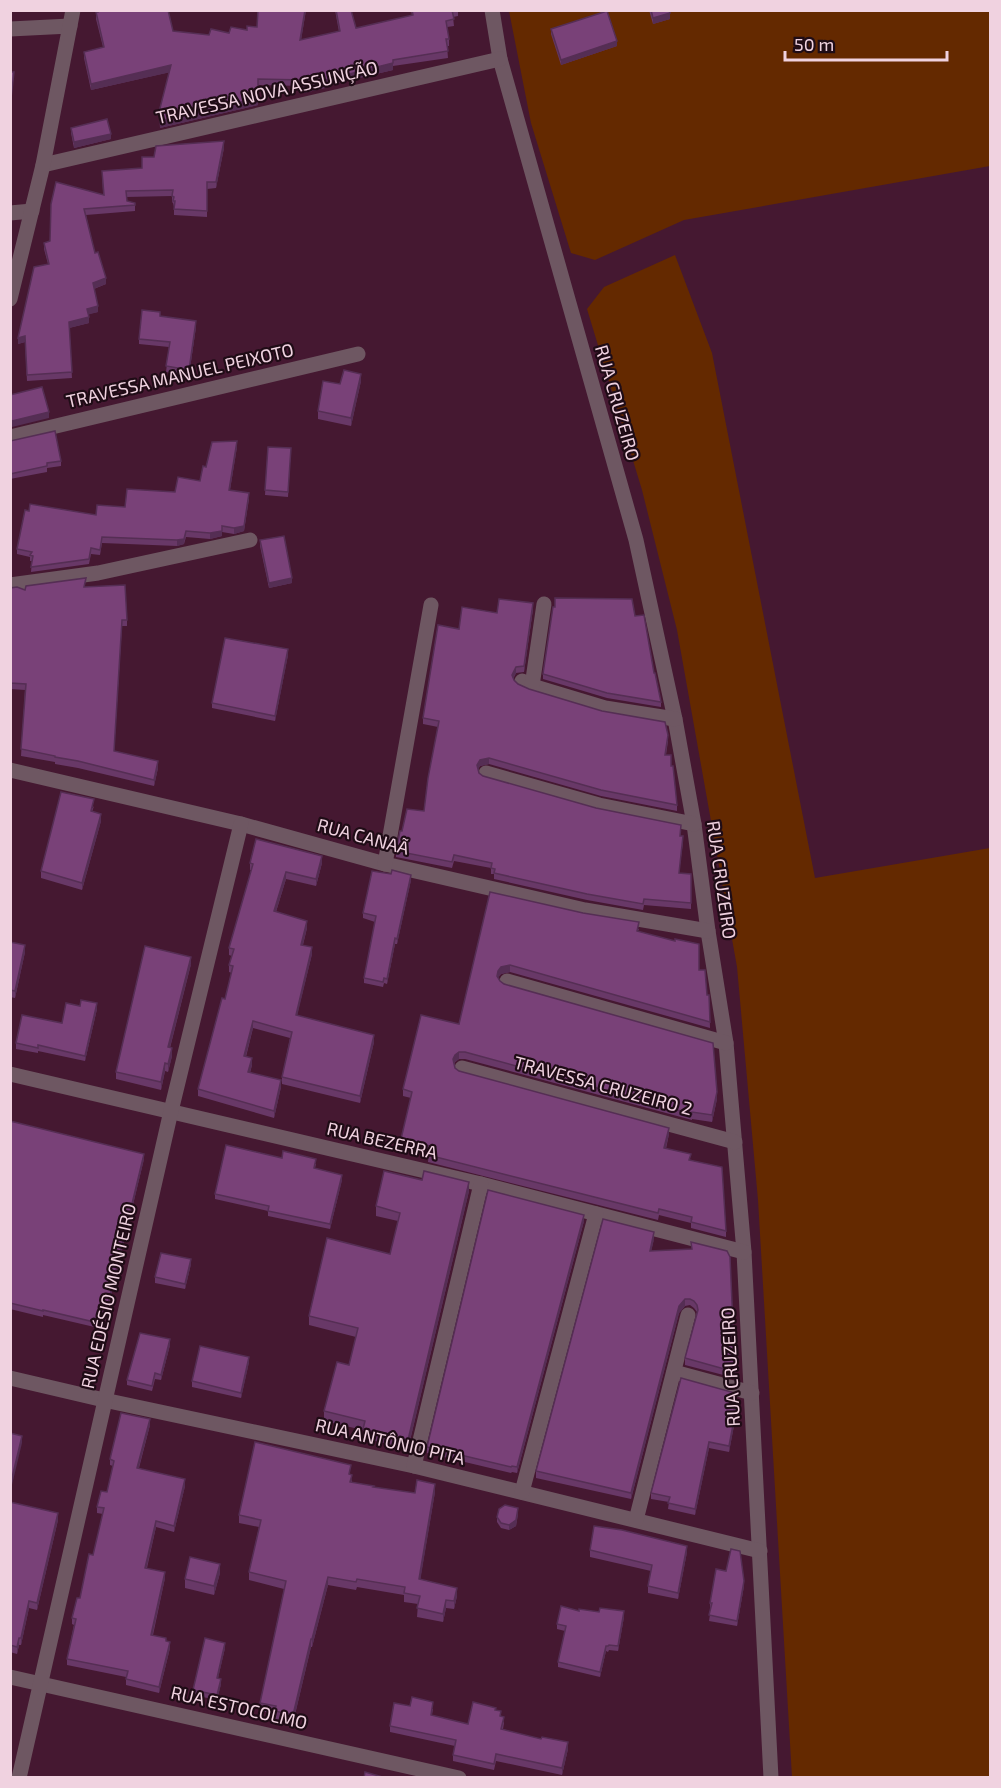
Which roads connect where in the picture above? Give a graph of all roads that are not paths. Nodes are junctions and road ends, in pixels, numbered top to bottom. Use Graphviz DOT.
graph roads {
  1 [pos="492,10"];
  2 [pos="72,18"];
  3 [pos="10,29"];
  4 [pos="500,59"];
  5 [pos="43,165"];
  6 [pos="32,212"];
  7 [pos="10,213"];
  8 [pos="10,299"];
  9 [pos="358,354"];
  10 [pos="10,437"];
  11 [pos="250,540"];
  12 [pos="10,585"];
  13 [pos="544,604"];
  14 [pos="431,605"];
  15 [pos="675,719"];
  16 [pos="10,770"];
  17 [pos="486,773"];
  18 [pos="240,824"];
  19 [pos="694,824"];
  20 [pos="385,864"];
  21 [pos="708,931"];
  22 [pos="507,981"];
  23 [pos="726,1043"];
  24 [pos="462,1068"];
  25 [pos="10,1074"];
  26 [pos="171,1111"];
  27 [pos="735,1142"];
  28 [pos="481,1184"];
  29 [pos="596,1214"];
  30 [pos="744,1252"];
  31 [pos="688,1315"];
  32 [pos="674,1372"];
  33 [pos="10,1378"];
  34 [pos="752,1393"];
  35 [pos="104,1400"];
  36 [pos="414,1466"];
  37 [pos="522,1492"];
  38 [pos="636,1520"];
  39 [pos="760,1551"];
  40 [pos="10,1677"];
  41 [pos="41,1683"];
  42 [pos="19,1778"];
  43 [pos="459,1778"];
  44 [pos="771,1778"];
  1 -- 4 [label="street, RUA CRUZEIRO"];
  2 -- 3 [label="street"];
  2 -- 5 [label="street"];
  4 -- 5 [label="street, TRAVESSA NOVA ASSUNÇÃO"];
  4 -- 15 [label="street, RUA CRUZEIRO"];
  5 -- 6 [label="street"];
  6 -- 7 [label="street"];
  6 -- 8 [label="street"];
  9 -- 10 [label="street, TRAVESSA MANUEL PEIXOTO"];
  11 -- 12 [label="street"];
  13 -- 15 [label="street"];
  14 -- 20 [label="street"];
  15 -- 19 [label="street, RUA CRUZEIRO"];
  16 -- 18 [label="street, RUA CANAÃ"];
  17 -- 19 [label="street"];
  18 -- 20 [label="street, RUA CANAÃ"];
  18 -- 26 [label="street, RUA EDÉSIO MONTEIRO"];
  19 -- 21 [label="street, RUA CRUZEIRO"];
  20 -- 21 [label="street, RUA CANAÃ"];
  21 -- 23 [label="street, RUA CRUZEIRO"];
  22 -- 23 [label="street"];
  23 -- 27 [label="street, RUA CRUZEIRO"];
  24 -- 27 [label="street, TRAVESSA CRUZEIRO 2"];
  25 -- 26 [label="street, RUA BEZERRA"];
  26 -- 28 [label="street, RUA BEZERRA"];
  26 -- 35 [label="street, RUA EDÉSIO MONTEIRO"];
  27 -- 30 [label="street, RUA CRUZEIRO"];
  28 -- 29 [label="street, RUA BEZERRA"];
  28 -- 36 [label="street"];
  29 -- 30 [label="street, RUA BEZERRA"];
  29 -- 37 [label="street"];
  30 -- 34 [label="street, RUA CRUZEIRO"];
  31 -- 32 [label="street"];
  32 -- 34 [label="street"];
  32 -- 38 [label="street"];
  33 -- 35 [label="street, RUA ANTÔNIO PITA"];
  34 -- 39 [label="street, RUA CRUZEIRO"];
  35 -- 36 [label="street, RUA ANTÔNIO PITA"];
  35 -- 41 [label="street, RUA EDÉSIO MONTEIRO"];
  36 -- 37 [label="street, RUA ANTÔNIO PITA"];
  37 -- 38 [label="street, RUA ANTÔNIO PITA"];
  38 -- 39 [label="street, RUA ANTÔNIO PITA"];
  39 -- 44 [label="street, RUA CRUZEIRO"];
  40 -- 41 [label="street, RUA ESTOCOLMO"];
  41 -- 42 [label="street, RUA EDÉSIO MONTEIRO"];
  41 -- 43 [label="street, RUA ESTOCOLMO"];
}
